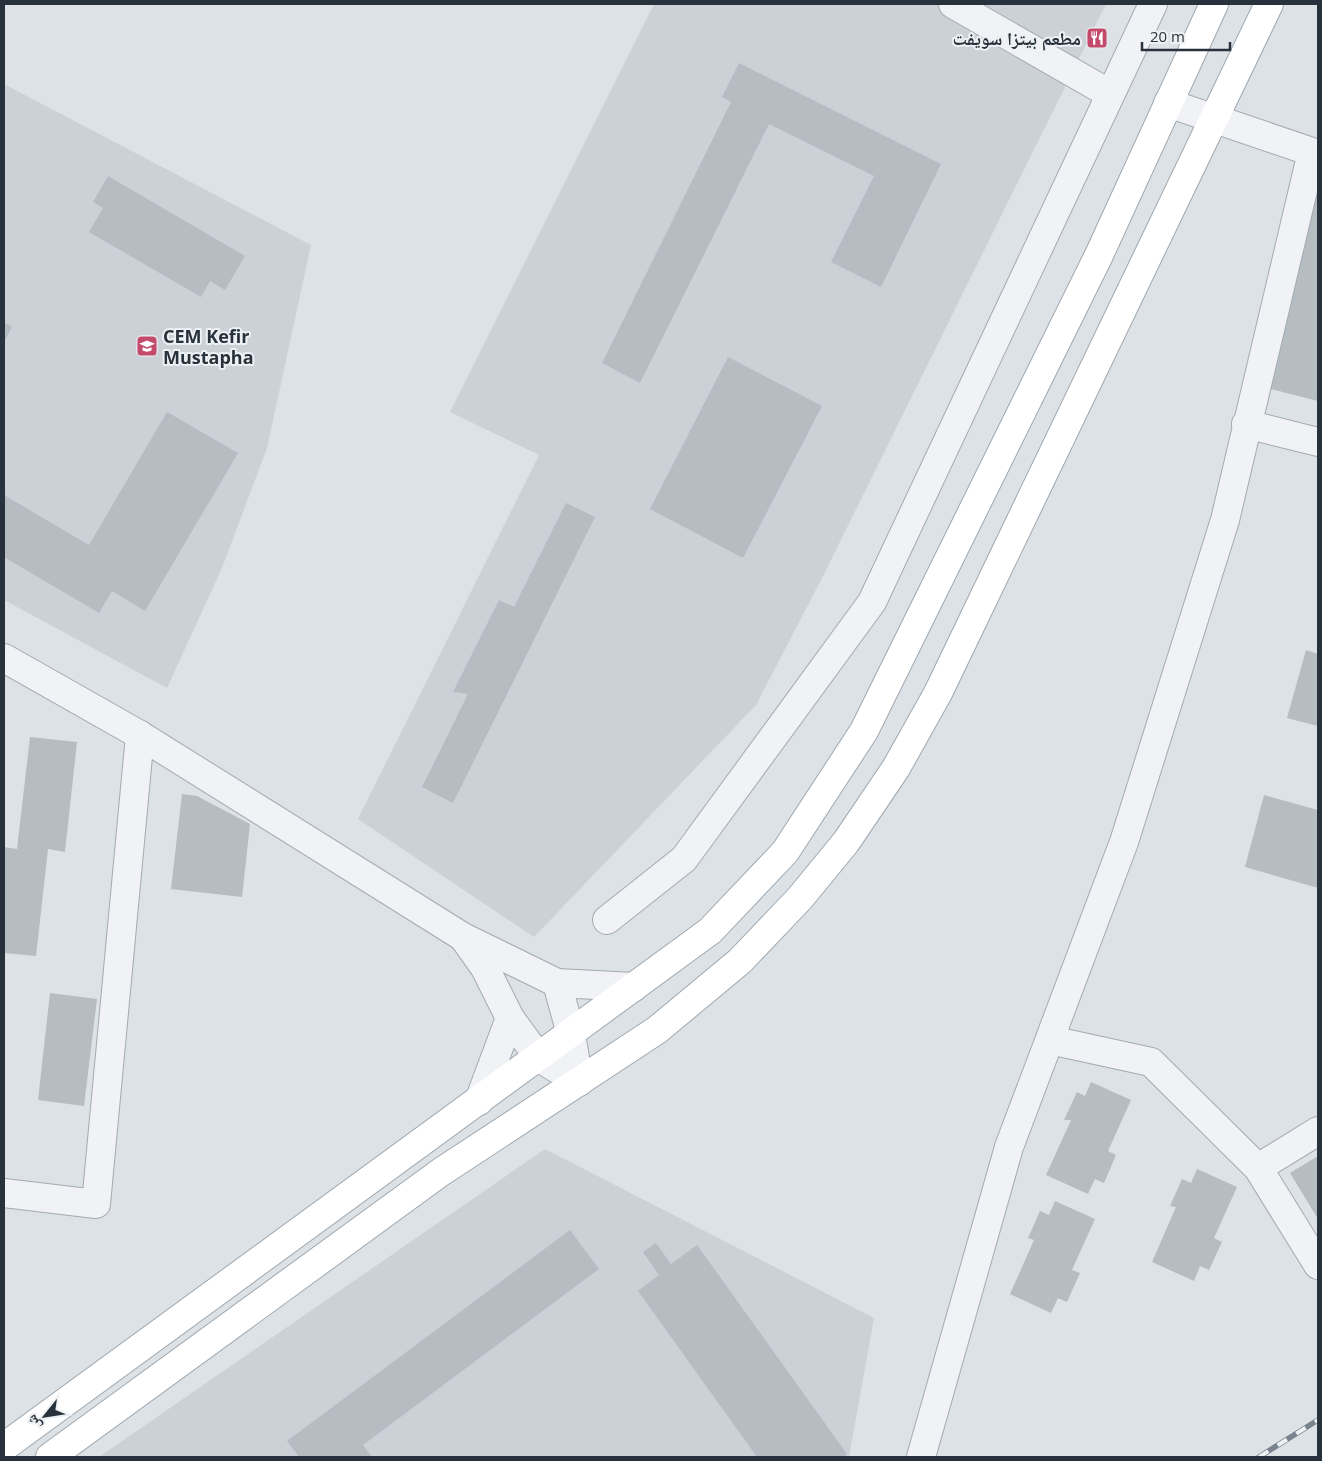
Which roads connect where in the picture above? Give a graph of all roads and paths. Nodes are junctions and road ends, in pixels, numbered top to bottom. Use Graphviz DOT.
graph roads {
  1 [pos="953,4"];
  2 [pos="1153,4"];
  3 [pos="1214,4"];
  4 [pos="1269,4"];
  5 [pos="1110,94"];
  6 [pos="1168,103"];
  7 [pos="1216,118"];
  8 [pos="1316,145"];
  9 [pos="1246,424"];
  10 [pos="1318,442"];
  11 [pos="4,658"];
  12 [pos="140,735"];
  13 [pos="607,920"];
  14 [pos="463,937"];
  15 [pos="557,983"];
  16 [pos="634,987"];
  17 [pos="510,1018"];
  18 [pos="571,1034"];
  19 [pos="1050,1040"];
  20 [pos="539,1058"];
  21 [pos="578,1082"];
  22 [pos="479,1101"];
  23 [pos="1318,1131"];
  24 [pos="1258,1168"];
  25 [pos="4,1193"];
  26 [pos="1318,1265"];
  27 [pos="4,1447"];
  28 [pos="50,1457"];
  29 [pos="921,1457"];
  1 -- 5 [label="street"];
  2 -- 5 [label="street"];
  3 -- 6 [label="main road"];
  4 -- 7 [label="main road"];
  5 -- 13 [label="street"];
  6 -- 7 [label="street"];
  6 -- 16 [label="main road"];
  7 -- 8 [label="street"];
  7 -- 21 [label="main road"];
  8 -- 9 [label="street"];
  9 -- 10 [label="street"];
  9 -- 19 [label="street"];
  11 -- 12 [label="street"];
  12 -- 14 [label="street"];
  12 -- 25 [label="street"];
  14 -- 15 [label="street"];
  14 -- 17 [label="street"];
  15 -- 16 [label="street"];
  15 -- 18 [label="street"];
  16 -- 18 [label="main road"];
  17 -- 20 [label="street"];
  17 -- 22 [label="street"];
  18 -- 20 [label="main road"];
  18 -- 21 [label="street"];
  19 -- 24 [label="street"];
  19 -- 29 [label="street"];
  20 -- 21 [label="street"];
  20 -- 22 [label="main road"];
  21 -- 28 [label="main road"];
  22 -- 27 [label="main road"];
  23 -- 24 [label="street"];
  24 -- 26 [label="street"];
}
